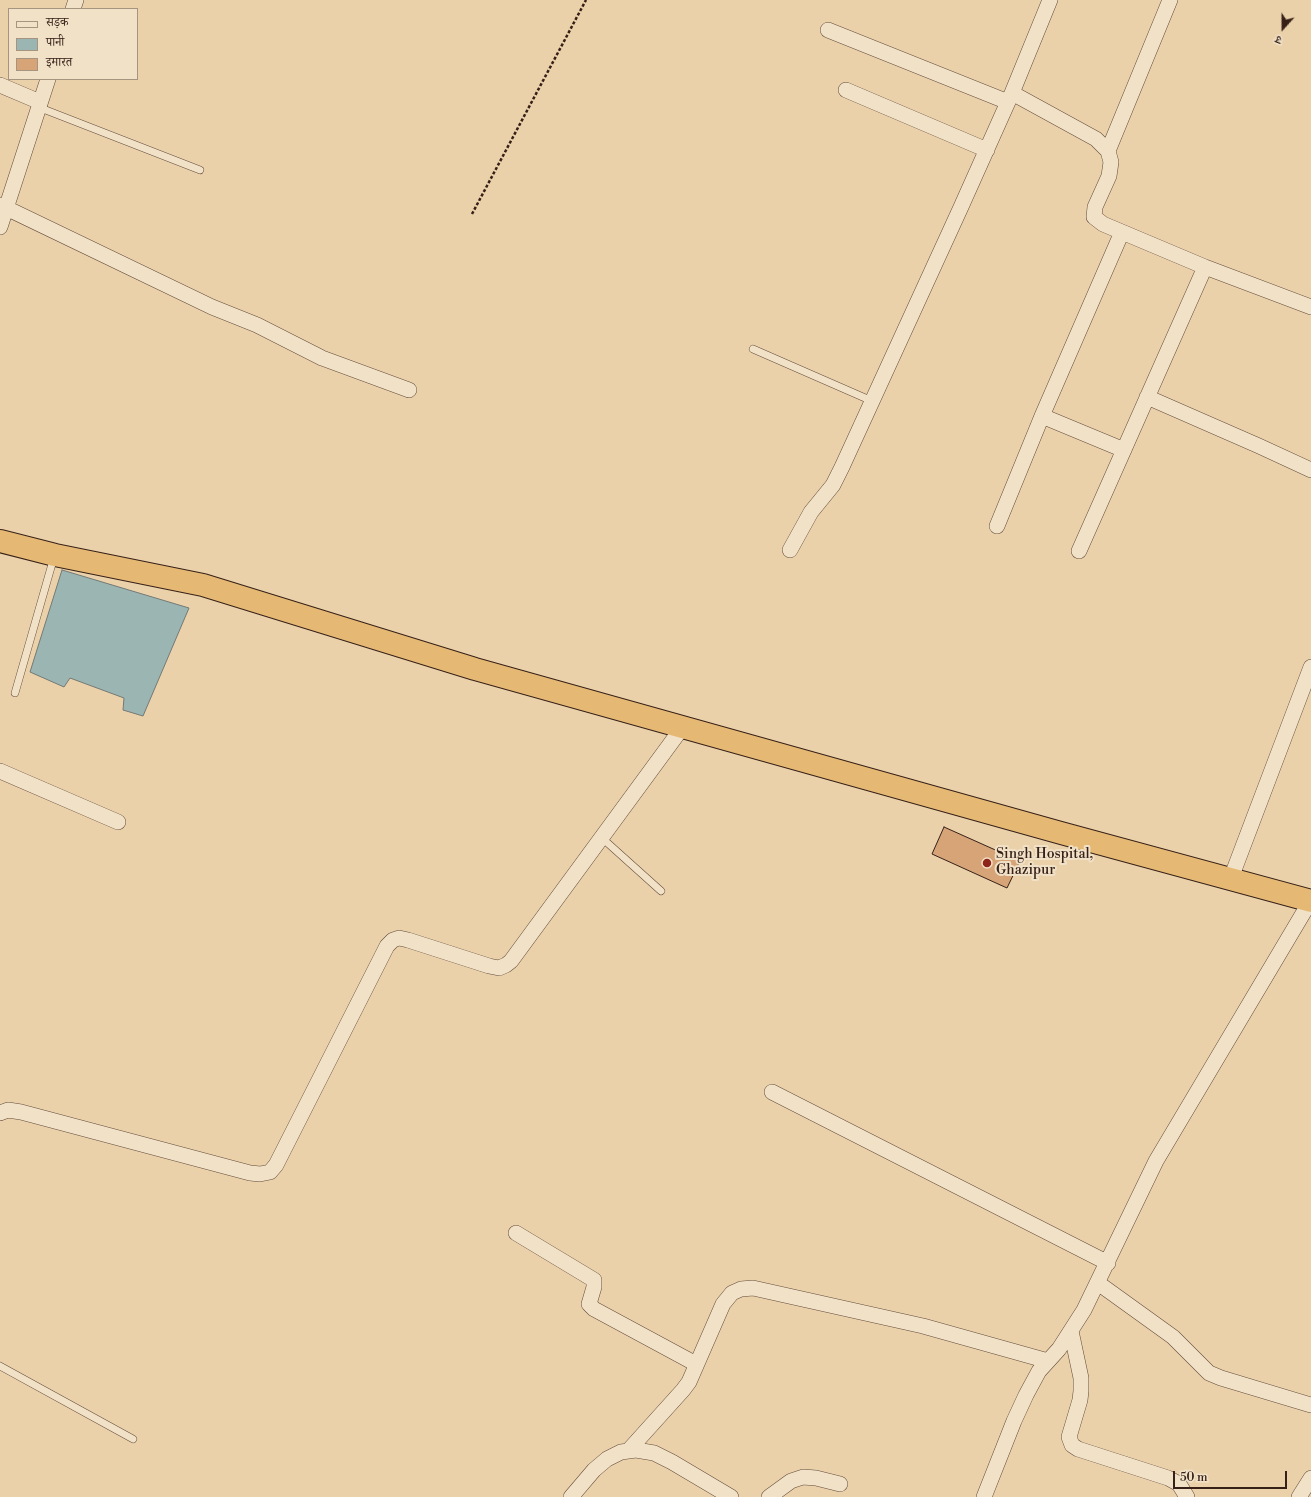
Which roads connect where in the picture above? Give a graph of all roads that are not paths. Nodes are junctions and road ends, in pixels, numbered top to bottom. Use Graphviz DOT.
graph roads {
  1 [pos="1050,0"];
  2 [pos="1170,0"];
  3 [pos="828,30"];
  4 [pos="48,80"];
  5 [pos="0,85"];
  6 [pos="846,90"];
  7 [pos="1010,97"];
  8 [pos="39,104"];
  9 [pos="987,150"];
  10 [pos="1108,151"];
  11 [pos="200,170"];
  12 [pos="3,207"];
  13 [pos="0,227"];
  14 [pos="1122,232"];
  15 [pos="1205,267"];
  16 [pos="1311,306"];
  17 [pos="753,349"];
  18 [pos="409,390"];
  19 [pos="1147,397"];
  20 [pos="872,401"];
  21 [pos="1042,416"];
  22 [pos="1124,450"];
  23 [pos="1311,470"];
  24 [pos="997,526"];
  25 [pos="0,541"];
  26 [pos="790,550"];
  27 [pos="1079,551"];
  28 [pos="55,555"];
  29 [pos="1311,667"];
  30 [pos="15,693"];
  31 [pos="682,728"];
  32 [pos="0,771"];
  33 [pos="118,822"];
  34 [pos="602,838"];
  35 [pos="1231,878"];
  36 [pos="661,891"];
  37 [pos="1311,900"];
  38 [pos="772,1092"];
  39 [pos="0,1113"];
  40 [pos="516,1233"];
  41 [pos="1108,1263"];
  42 [pos="1098,1283"];
  43 [pos="1071,1331"];
  44 [pos="1048,1361"];
  45 [pos="696,1364"];
  46 [pos="0,1366"];
  47 [pos="1311,1405"];
  48 [pos="133,1439"];
  49 [pos="628,1451"];
  50 [pos="1311,1478"];
  51 [pos="840,1484"];
  52 [pos="571,1497"];
  53 [pos="731,1497"];
  54 [pos="769,1497"];
  55 [pos="984,1497"];
  56 [pos="1187,1497"];
  57 [pos="1299,1497"];
  1 -- 7 [label="street"];
  2 -- 10 [label="street"];
  3 -- 7 [label="street"];
  4 -- 8 [label="street"];
  5 -- 8 [label="street"];
  6 -- 9 [label="street"];
  7 -- 9 [label="street"];
  7 -- 10 [label="street"];
  8 -- 11 [label="lane"];
  8 -- 12 [label="street"];
  9 -- 20 [label="street"];
  10 -- 14 [label="street"];
  12 -- 13 [label="street"];
  12 -- 18 [label="street"];
  14 -- 15 [label="street"];
  14 -- 21 [label="street"];
  15 -- 16 [label="street"];
  15 -- 19 [label="street"];
  17 -- 20 [label="lane"];
  19 -- 22 [label="street"];
  19 -- 23 [label="street"];
  20 -- 26 [label="street"];
  21 -- 22 [label="street"];
  21 -- 24 [label="street"];
  22 -- 27 [label="street"];
  25 -- 28 [label="highway"];
  28 -- 30 [label="lane"];
  28 -- 31 [label="highway"];
  29 -- 35 [label="street"];
  31 -- 34 [label="street"];
  31 -- 35 [label="highway"];
  32 -- 33 [label="street"];
  34 -- 36 [label="lane"];
  34 -- 39 [label="street"];
  35 -- 37 [label="highway"];
  37 -- 41 [label="street"];
  38 -- 41 [label="street"];
  40 -- 45 [label="street"];
  41 -- 42 [label="street"];
  42 -- 43 [label="street"];
  42 -- 47 [label="street"];
  43 -- 44 [label="street"];
  43 -- 56 [label="street"];
  44 -- 45 [label="street"];
  44 -- 55 [label="street"];
  45 -- 49 [label="street"];
  46 -- 48 [label="lane"];
  49 -- 52 [label="street"];
  49 -- 53 [label="street"];
  50 -- 57 [label="street"];
  51 -- 54 [label="street"];
}
